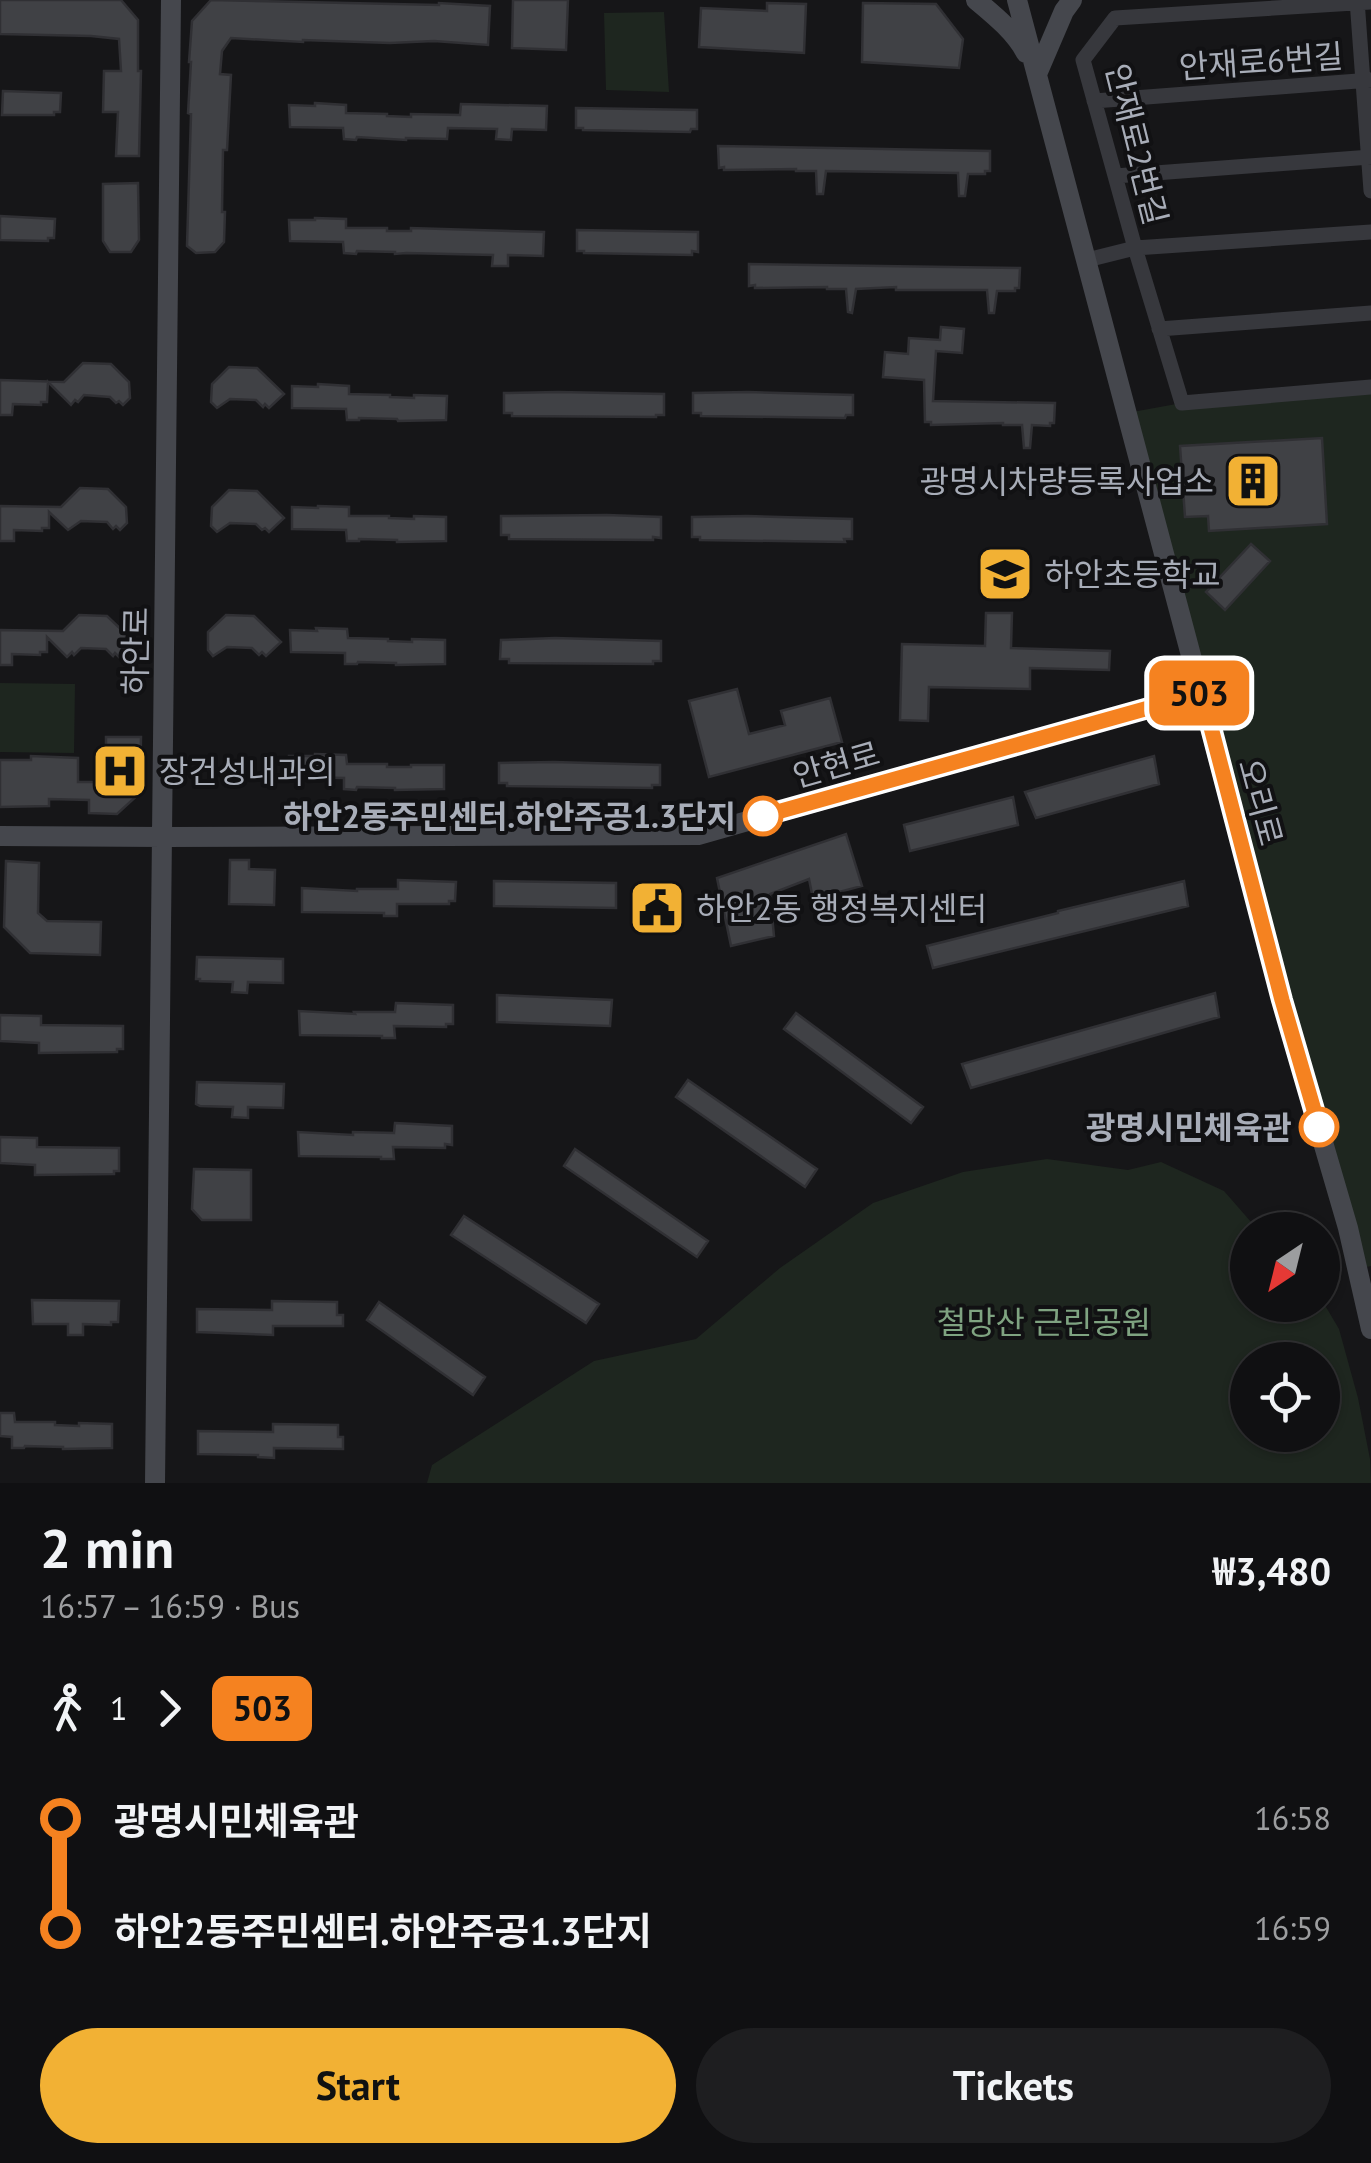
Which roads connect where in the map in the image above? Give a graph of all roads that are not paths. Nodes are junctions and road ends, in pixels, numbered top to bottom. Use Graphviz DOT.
graph roads {
  1 [pos="171,0"];
  2 [pos="976,0"];
  3 [pos="1017,0"];
  4 [pos="1072,0"];
  5 [pos="1362,1"];
  6 [pos="1037,74"];
  7 [pos="1367,80"];
  8 [pos="1094,101"];
  9 [pos="1370,157"];
  10 [pos="1115,176"];
  11 [pos="1371,192"];
  12 [pos="1371,232"];
  13 [pos="1135,248"];
  14 [pos="1088,260"];
  15 [pos="1371,314"];
  16 [pos="1159,328"];
  17 [pos="1371,387"];
  18 [pos="1202,693"];
  19 [pos="0,836"];
  20 [pos="163,838"];
  21 [pos="1364,1268"];
  22 [pos="1371,1329"];
  23 [pos="155,1483"];
  1 -- 20 [label="street, 하안로"];
  2 -- 6 [label="street"];
  3 -- 6 [label="street, 오리로"];
  4 -- 6 [label="street"];
  5 -- 7 [label="street"];
  5 -- 8 [label="street, 안재로2번길"];
  6 -- 14 [label="street, 오리로"];
  7 -- 8 [label="street, 안재로6번길"];
  7 -- 9 [label="street"];
  8 -- 10 [label="street, 안재로2번길"];
  9 -- 10 [label="street"];
  9 -- 11 [label="street"];
  10 -- 13 [label="street, 안재로2번길"];
  12 -- 13 [label="street"];
  13 -- 14 [label="street"];
  13 -- 16 [label="street, 안재로2번길"];
  14 -- 18 [label="street, 오리로"];
  15 -- 16 [label="street"];
  16 -- 17 [label="street, 안재로2번길"];
  18 -- 20 [label="street, 안현로"];
  18 -- 21 [label="street, 오리로"];
  19 -- 20 [label="street, 안현로"];
  20 -- 23 [label="street, 하안로"];
  21 -- 22 [label="street, 오리로"];
}
